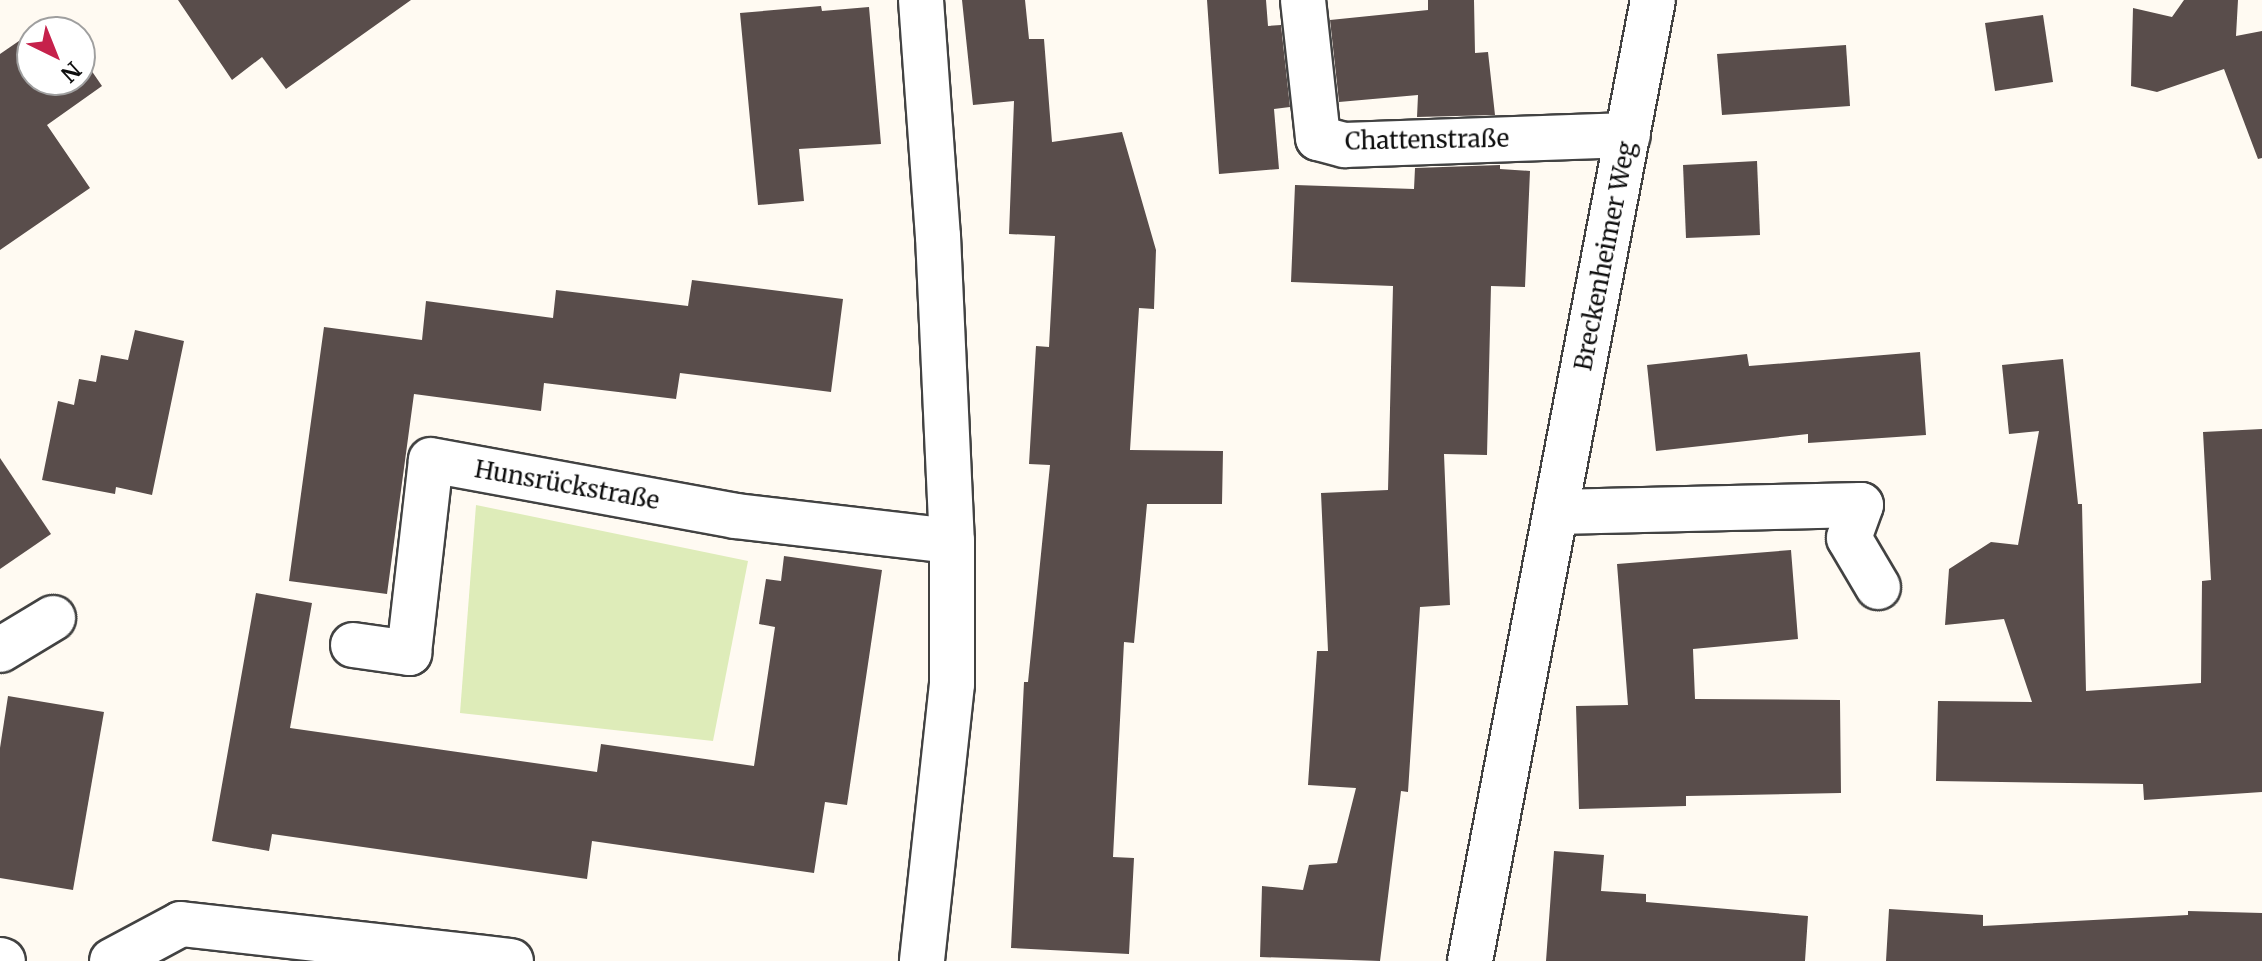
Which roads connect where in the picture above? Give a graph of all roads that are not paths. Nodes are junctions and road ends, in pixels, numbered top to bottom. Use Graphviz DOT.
graph roads {
  1 [pos="921,0"];
  2 [pos="1303,0"];
  3 [pos="1653,0"];
  4 [pos="1628,135"];
  5 [pos="1556,512"];
  6 [pos="952,541"];
  7 [pos="1878,587"];
  8 [pos="53,618"];
  9 [pos="353,645"];
  10 [pos="0,650"];
  11 [pos="112,961"];
  12 [pos="511,961"];
  13 [pos="922,961"];
  14 [pos="1470,961"];
  1 -- 6 [label="street"];
  2 -- 4 [label="street, Chattenstraße"];
  3 -- 4 [label="street, Breckenheimer Weg"];
  4 -- 5 [label="street, Breckenheimer Weg"];
  5 -- 7 [label="street"];
  5 -- 14 [label="street, Breckenheimer Weg"];
  6 -- 9 [label="street, Hunsrückstraße"];
  6 -- 13 [label="street"];
  8 -- 10 [label="street"];
  11 -- 12 [label="street"];
}
